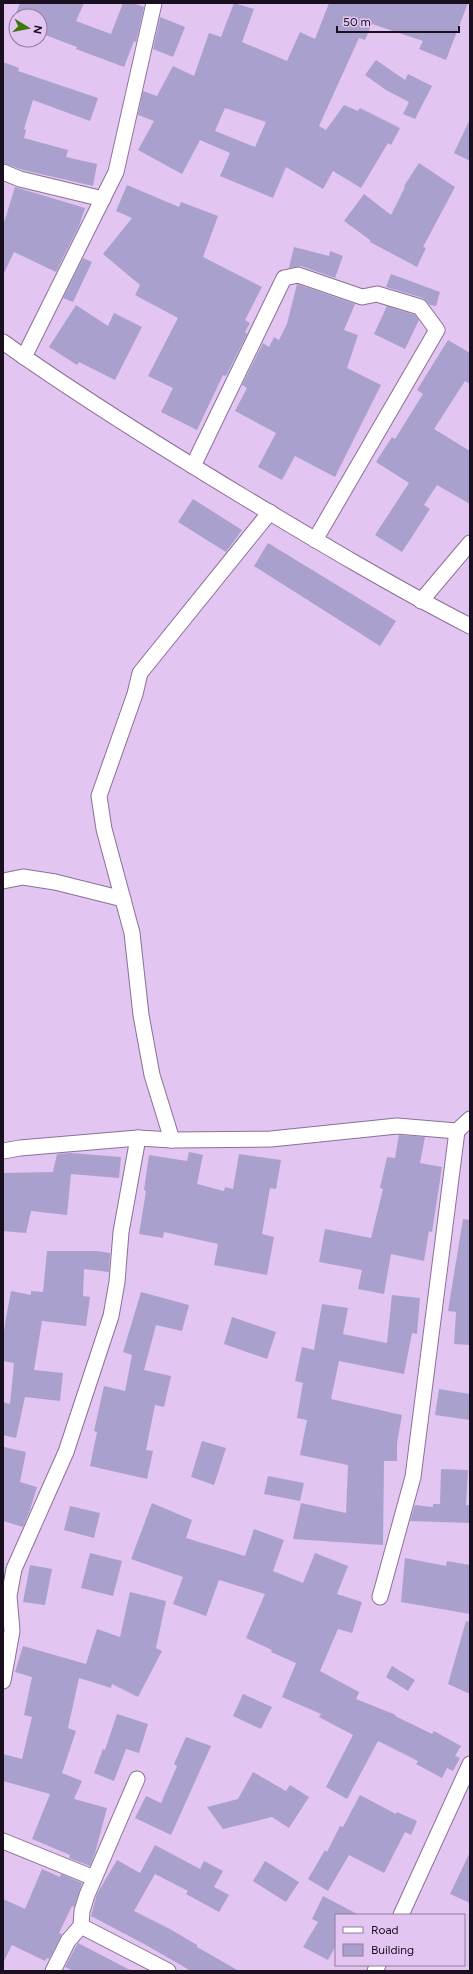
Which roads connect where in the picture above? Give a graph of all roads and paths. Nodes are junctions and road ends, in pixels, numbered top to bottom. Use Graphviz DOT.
graph roads {
  1 [pos="154,3"];
  2 [pos="3,172"];
  3 [pos="103,199"];
  4 [pos="3,342"];
  5 [pos="24,357"];
  6 [pos="193,466"];
  7 [pos="270,512"];
  8 [pos="315,540"];
  9 [pos="470,543"];
  10 [pos="421,601"];
  11 [pos="470,626"];
  12 [pos="3,881"];
  13 [pos="123,899"];
  14 [pos="470,1119"];
  15 [pos="457,1131"];
  16 [pos="138,1138"];
  17 [pos="172,1140"];
  18 [pos="3,1151"];
  19 [pos="380,1598"];
  20 [pos="3,1681"];
  21 [pos="470,1764"];
  22 [pos="137,1779"];
  23 [pos="3,1841"];
  24 [pos="94,1878"];
  25 [pos="401,1914"];
  26 [pos="81,1926"];
  27 [pos="53,1971"];
  28 [pos="168,1971"];
  1 -- 3 [label="street"];
  2 -- 3 [label="street"];
  3 -- 5 [label="street"];
  4 -- 5 [label="street"];
  5 -- 6 [label="street"];
  6 -- 7 [label="street"];
  6 -- 8 [label="street"];
  7 -- 8 [label="street"];
  7 -- 13 [label="street"];
  8 -- 10 [label="street"];
  9 -- 10 [label="street"];
  10 -- 11 [label="street"];
  12 -- 13 [label="street"];
  13 -- 17 [label="street"];
  14 -- 15 [label="street"];
  15 -- 17 [label="street"];
  15 -- 19 [label="street"];
  16 -- 17 [label="street"];
  16 -- 18 [label="street"];
  16 -- 20 [label="street"];
  21 -- 25 [label="street"];
  22 -- 24 [label="street"];
  23 -- 24 [label="street"];
  24 -- 26 [label="street"];
  26 -- 27 [label="street"];
  26 -- 28 [label="street"];
}
